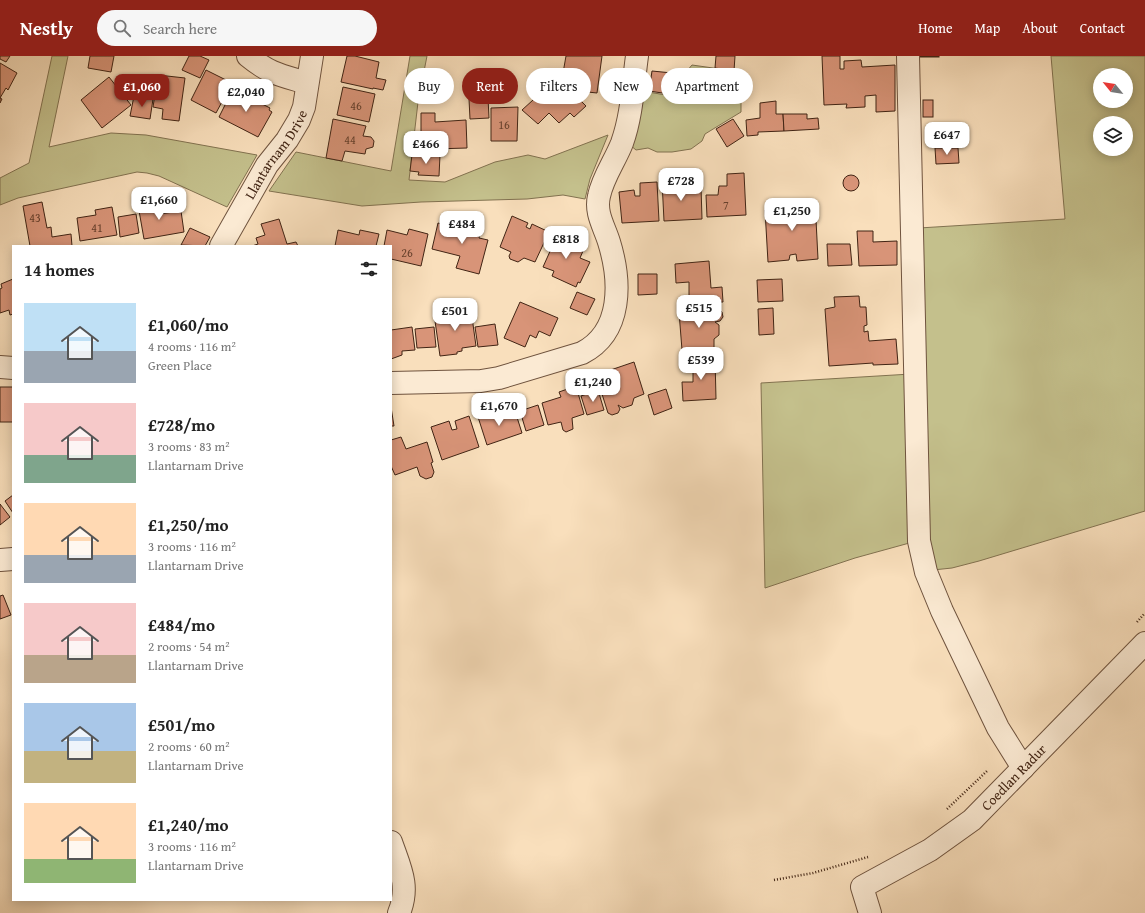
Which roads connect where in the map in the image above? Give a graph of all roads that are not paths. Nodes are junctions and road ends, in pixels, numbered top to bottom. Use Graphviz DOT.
graph roads {
  1 [pos="248,56"];
  2 [pos="312,56"];
  3 [pos="637,56"];
  4 [pos="908,56"];
  5 [pos="307,83"];
  6 [pos="222,245"];
  7 [pos="0,367"];
  8 [pos="12,368"];
  9 [pos="392,383"];
  10 [pos="12,559"];
  11 [pos="0,560"];
  12 [pos="1141,642"];
  13 [pos="1023,768"];
  14 [pos="392,845"];
  15 [pos="398,913"];
  16 [pos="870,913"];
  1 -- 5 [label="street"];
  2 -- 5 [label="street, Llantarnam Drive"];
  3 -- 9 [label="street"];
  4 -- 13 [label="street"];
  5 -- 6 [label="street, Llantarnam Drive"];
  7 -- 8 [label="street"];
  10 -- 11 [label="street"];
  12 -- 13 [label="street, Coedlan Radur"];
  13 -- 16 [label="street, Coedlan Radur"];
  14 -- 15 [label="street"];
}
